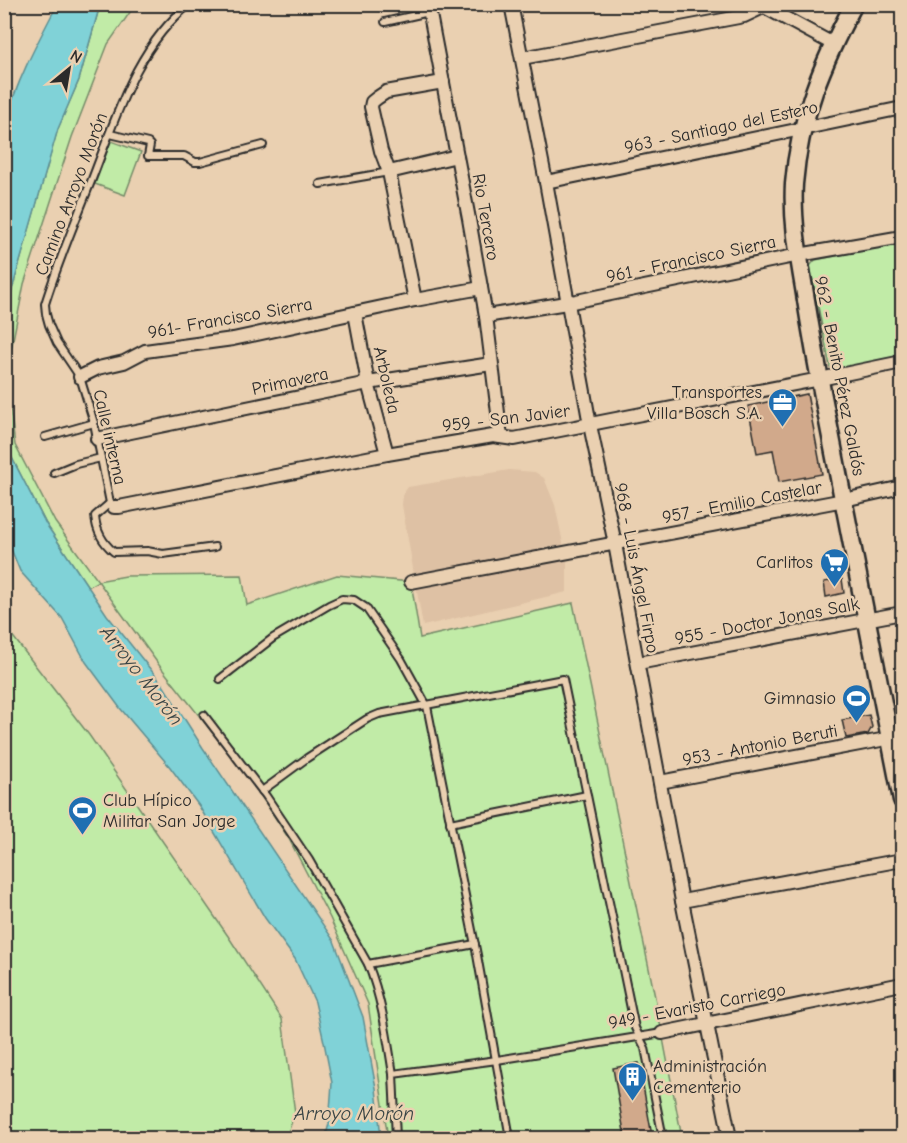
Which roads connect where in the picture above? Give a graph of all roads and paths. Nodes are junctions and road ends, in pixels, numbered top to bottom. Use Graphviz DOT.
graph roads {
  1 [pos="190,4"];
  2 [pos="511,4"];
  3 [pos="854,4"];
  4 [pos="761,6"];
  5 [pos="429,8"];
  6 [pos="385,22"];
  7 [pos="833,44"];
  8 [pos="522,58"];
  9 [pos="443,82"];
  10 [pos="903,108"];
  11 [pos="802,129"];
  12 [pos="110,134"];
  13 [pos="262,145"];
  14 [pos="457,156"];
  15 [pos="389,172"];
  16 [pos="546,182"];
  17 [pos="320,184"];
  18 [pos="903,237"];
  19 [pos="799,255"];
  20 [pos="481,288"];
  21 [pos="415,300"];
  22 [pos="567,303"];
  23 [pos="355,313"];
  24 [pos="486,316"];
  25 [pos="57,343"];
  26 [pos="903,362"];
  27 [pos="491,364"];
  28 [pos="80,376"];
  29 [pos="820,379"];
  30 [pos="368,383"];
  31 [pos="94,423"];
  32 [pos="590,425"];
  33 [pos="45,437"];
  34 [pos="501,437"];
  35 [pos="97,439"];
  36 [pos="387,454"];
  37 [pos="101,458"];
  38 [pos="54,473"];
  39 [pos="903,488"];
  40 [pos="844,500"];
  41 [pos="112,505"];
  42 [pos="615,544"];
  43 [pos="215,547"];
  44 [pos="411,582"];
  45 [pos="903,613"];
  46 [pos="868,620"];
  47 [pos="638,663"];
  48 [pos="220,679"];
  49 [pos="427,706"];
  50 [pos="204,715"];
  51 [pos="897,737"];
  52 [pos="660,782"];
  53 [pos="262,791"];
  54 [pos="587,795"];
  55 [pos="903,800"];
  56 [pos="450,823"];
  57 [pos="903,860"];
  58 [pos="682,901"];
  59 [pos="475,944"];
  60 [pos="368,964"];
  61 [pos="903,984"];
  62 [pos="706,1024"];
  63 [pos="662,1033"];
  64 [pos="639,1036"];
  65 [pos="497,1060"];
  66 [pos="393,1074"];
  67 [pos="396,1138"];
  68 [pos="510,1138"];
  69 [pos="663,1138"];
  70 [pos="730,1138"];
  1 -- 12 [label="lane, Camino Arroyo Morón"];
  2 -- 8 [label="street, 968 - Luis Ángel Firpo"];
  3 -- 7 [label="main road, 962 - Benito Pérez Galdós"];
  4 -- 7 [label="street"];
  4 -- 8 [label="street"];
  5 -- 6 [label="lane"];
  5 -- 9 [label="street, Rio Tercero"];
  7 -- 11 [label="main road, 962 - Benito Pérez Galdós"];
  8 -- 16 [label="street, 968 - Luis Ángel Firpo"];
  9 -- 14 [label="street, Rio Tercero"];
  9 -- 15 [label="street"];
  10 -- 11 [label="street, 963 - Santiago del Estero"];
  11 -- 16 [label="street, 963 - Santiago del Estero"];
  11 -- 19 [label="main road, 962 - Benito Pérez Galdós"];
  12 -- 13 [label="lane"];
  12 -- 25 [label="lane, Camino Arroyo Morón"];
  14 -- 15 [label="street"];
  14 -- 20 [label="street, Rio Tercero"];
  15 -- 17 [label="lane"];
  15 -- 21 [label="street"];
  16 -- 22 [label="street, 968 - Luis Ángel Firpo"];
  18 -- 19 [label="street, 961 - Francisco Sierra"];
  19 -- 22 [label="street, 961 - Francisco Sierra"];
  19 -- 29 [label="main road, 962 - Benito Pérez Galdós"];
  20 -- 21 [label="street, 961- Francisco Sierra"];
  20 -- 24 [label="street, Rio Tercero"];
  21 -- 23 [label="street, 961- Francisco Sierra"];
  22 -- 24 [label="street, 961 - Francisco Sierra"];
  22 -- 32 [label="street, 968 - Luis Ángel Firpo"];
  23 -- 28 [label="street, 961- Francisco Sierra"];
  23 -- 30 [label="street, Arboleda"];
  24 -- 27 [label="street, Rio Tercero"];
  25 -- 28 [label="lane, Calle interna"];
  26 -- 29 [label="street, 959 - San Javier"];
  27 -- 30 [label="street, Primavera"];
  27 -- 34 [label="street, Rio Tercero"];
  28 -- 31 [label="lane, Calle interna"];
  29 -- 32 [label="street, 959 - San Javier"];
  29 -- 40 [label="main road, 962 - Benito Pérez Galdós"];
  30 -- 35 [label="street, Primavera"];
  30 -- 36 [label="street, Arboleda"];
  31 -- 33 [label="lane"];
  31 -- 35 [label="lane, Calle interna"];
  32 -- 34 [label="street, 959 - San Javier"];
  32 -- 42 [label="street, 968 - Luis Ángel Firpo"];
  34 -- 36 [label="street, 959 - San Javier"];
  35 -- 37 [label="lane, Calle interna"];
  36 -- 41 [label="street, 959 - San Javier"];
  37 -- 38 [label="lane"];
  37 -- 41 [label="lane, Calle interna"];
  39 -- 40 [label="street, 957 - Emilio Castelar"];
  40 -- 42 [label="street, 957 - Emilio Castelar"];
  40 -- 46 [label="main road, 962 - Benito Pérez Galdós"];
  41 -- 43 [label="lane"];
  42 -- 44 [label="street, 957 - Emilio Castelar"];
  42 -- 47 [label="street, 968 - Luis Ángel Firpo"];
  45 -- 46 [label="street, 955 - Doctor Jonas Salk"];
  46 -- 47 [label="street, 955 - Doctor Jonas Salk"];
  46 -- 51 [label="main road, 962 - Benito Pérez Galdós"];
  47 -- 52 [label="street, 968 - Luis Ángel Firpo"];
  48 -- 49 [label="lane"];
  49 -- 53 [label="lane"];
  49 -- 54 [label="lane"];
  49 -- 56 [label="lane"];
  50 -- 53 [label="lane"];
  51 -- 52 [label="street, 953 - Antonio Beruti"];
  51 -- 55 [label="main road, 962 - Benito Pérez Galdós"];
  52 -- 58 [label="street, 968 - Luis Ángel Firpo"];
  53 -- 60 [label="lane"];
  54 -- 56 [label="lane"];
  54 -- 64 [label="lane"];
  56 -- 59 [label="lane"];
  57 -- 58 [label="street"];
  58 -- 62 [label="street, 968 - Luis Ángel Firpo"];
  59 -- 60 [label="lane"];
  59 -- 65 [label="lane"];
  60 -- 66 [label="lane"];
  61 -- 62 [label="street, 949 - Evaristo Carriego"];
  62 -- 63 [label="street, 949 - Evaristo Carriego"];
  62 -- 70 [label="street, 968 - Luis Ángel Firpo"];
  63 -- 64 [label="lane, 949 - Evaristo Carriego"];
  64 -- 65 [label="lane, 949 - Evaristo Carriego"];
  64 -- 69 [label="lane"];
  65 -- 66 [label="lane, 949 - Evaristo Carriego"];
  65 -- 68 [label="lane"];
  66 -- 67 [label="lane"];
}
